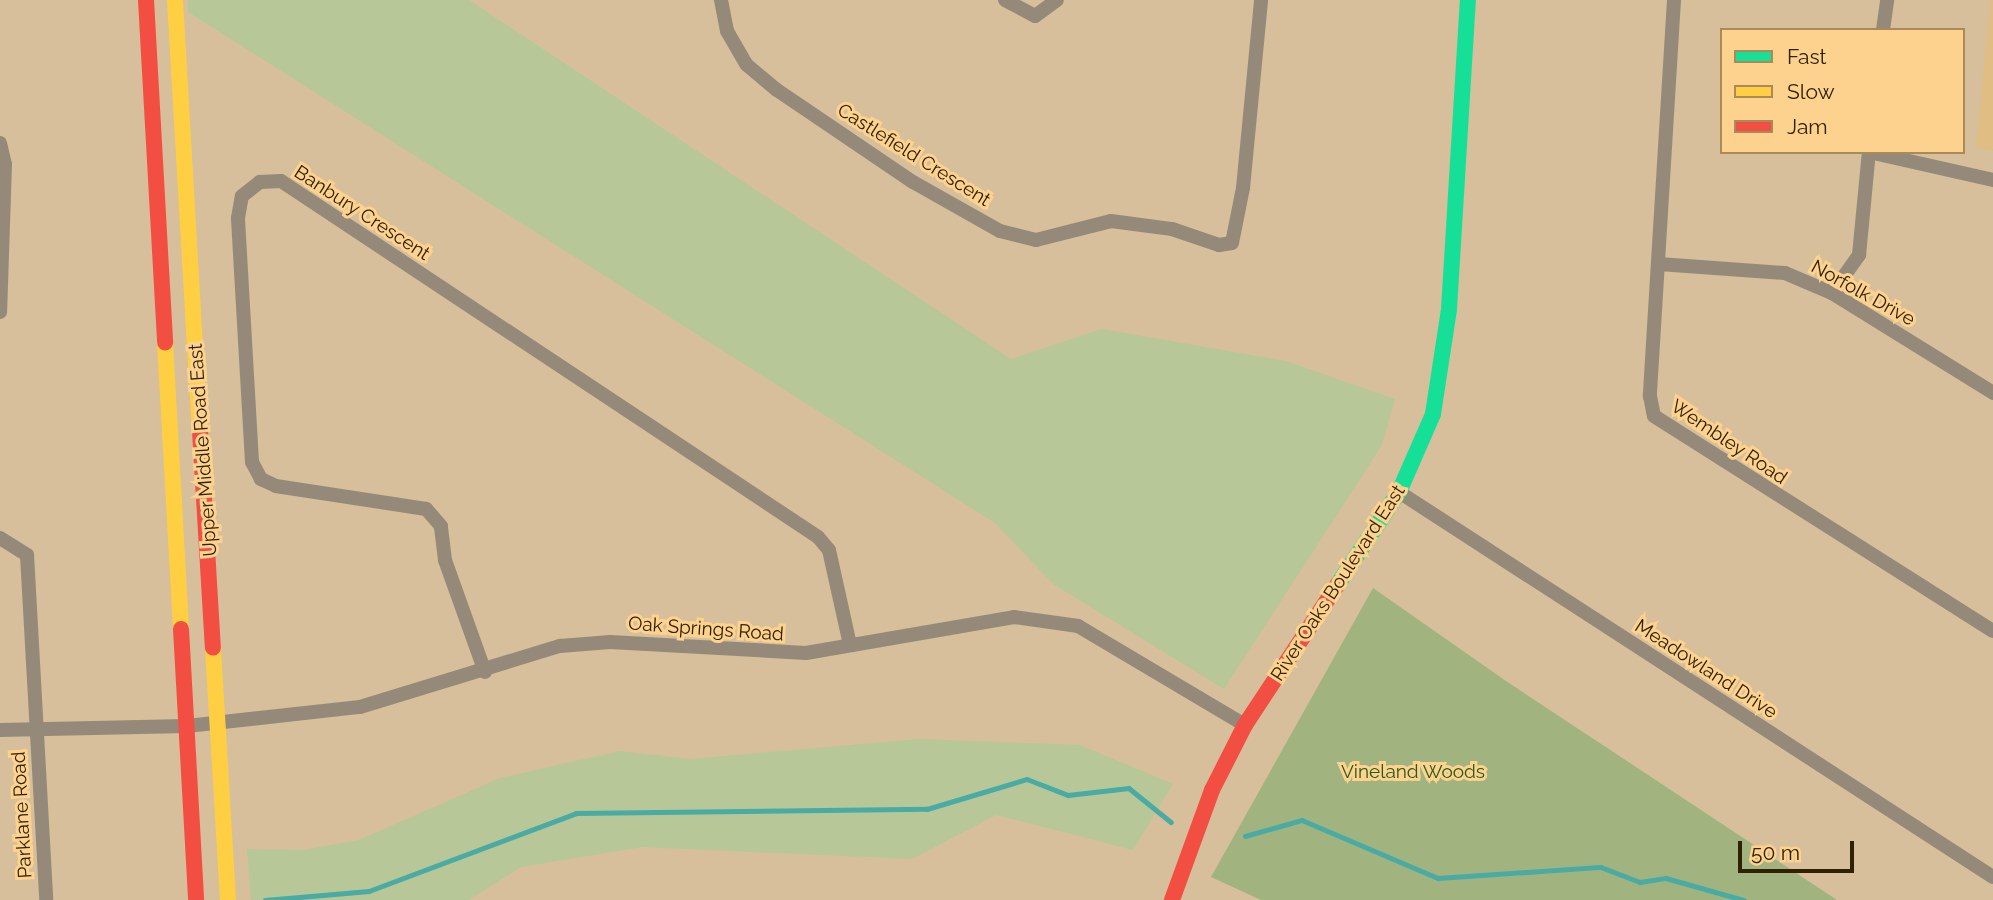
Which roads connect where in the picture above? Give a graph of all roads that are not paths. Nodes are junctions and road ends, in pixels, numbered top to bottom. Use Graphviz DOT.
graph roads {
  1 [pos="146,0"];
  2 [pos="174,0"];
  3 [pos="721,0"];
  4 [pos="1005,0"];
  5 [pos="1057,0"];
  6 [pos="1261,0"];
  7 [pos="1468,0"];
  8 [pos="1674,0"];
  9 [pos="1887,0"];
  10 [pos="1883,28"];
  11 [pos="0,143"];
  12 [pos="1869,154"];
  13 [pos="1878,154"];
  14 [pos="1993,180"];
  15 [pos="1659,264"];
  16 [pos="1832,293"];
  17 [pos="0,312"];
  18 [pos="1993,393"];
  19 [pos="1399,492"];
  20 [pos="0,538"];
  21 [pos="1993,631"];
  22 [pos="850,646"];
  23 [pos="485,672"];
  24 [pos="221,723"];
  25 [pos="1245,725"];
  26 [pos="187,726"];
  27 [pos="37,727"];
  28 [pos="0,730"];
  29 [pos="1993,877"];
  30 [pos="46,900"];
  31 [pos="196,900"];
  32 [pos="228,900"];
  33 [pos="1172,900"];
  1 -- 26 [label="main road, Upper Middle Road East"];
  2 -- 24 [label="main road, Upper Middle Road East"];
  3 -- 6 [label="street, Castlefield Crescent"];
  4 -- 5 [label="street"];
  7 -- 19 [label="main road, River Oaks Boulevard East"];
  8 -- 15 [label="street, Wembley Road"];
  9 -- 10 [label="street"];
  11 -- 17 [label="street"];
  12 -- 16 [label="street"];
  13 -- 14 [label="street"];
  15 -- 16 [label="street, Norfolk Drive"];
  15 -- 21 [label="street, Wembley Road"];
  16 -- 18 [label="street, Norfolk Drive"];
  19 -- 25 [label="main road, River Oaks Boulevard East"];
  19 -- 29 [label="street, Meadowland Drive"];
  20 -- 27 [label="street, Parklane Road"];
  22 -- 23 [label="street, Oak Springs Road"];
  22 -- 23 [label="street, Banbury Crescent"];
  22 -- 25 [label="street, Oak Springs Road"];
  23 -- 24 [label="street, Oak Springs Road"];
  24 -- 26 [label="street, Oak Springs Road"];
  24 -- 32 [label="main road, Upper Middle Road East"];
  25 -- 33 [label="main road, River Oaks Boulevard East"];
  26 -- 27 [label="street, Oak Springs Road"];
  26 -- 31 [label="main road, Upper Middle Road East"];
  27 -- 28 [label="street, Oak Springs Road"];
  27 -- 30 [label="street, Parklane Road"];
}
